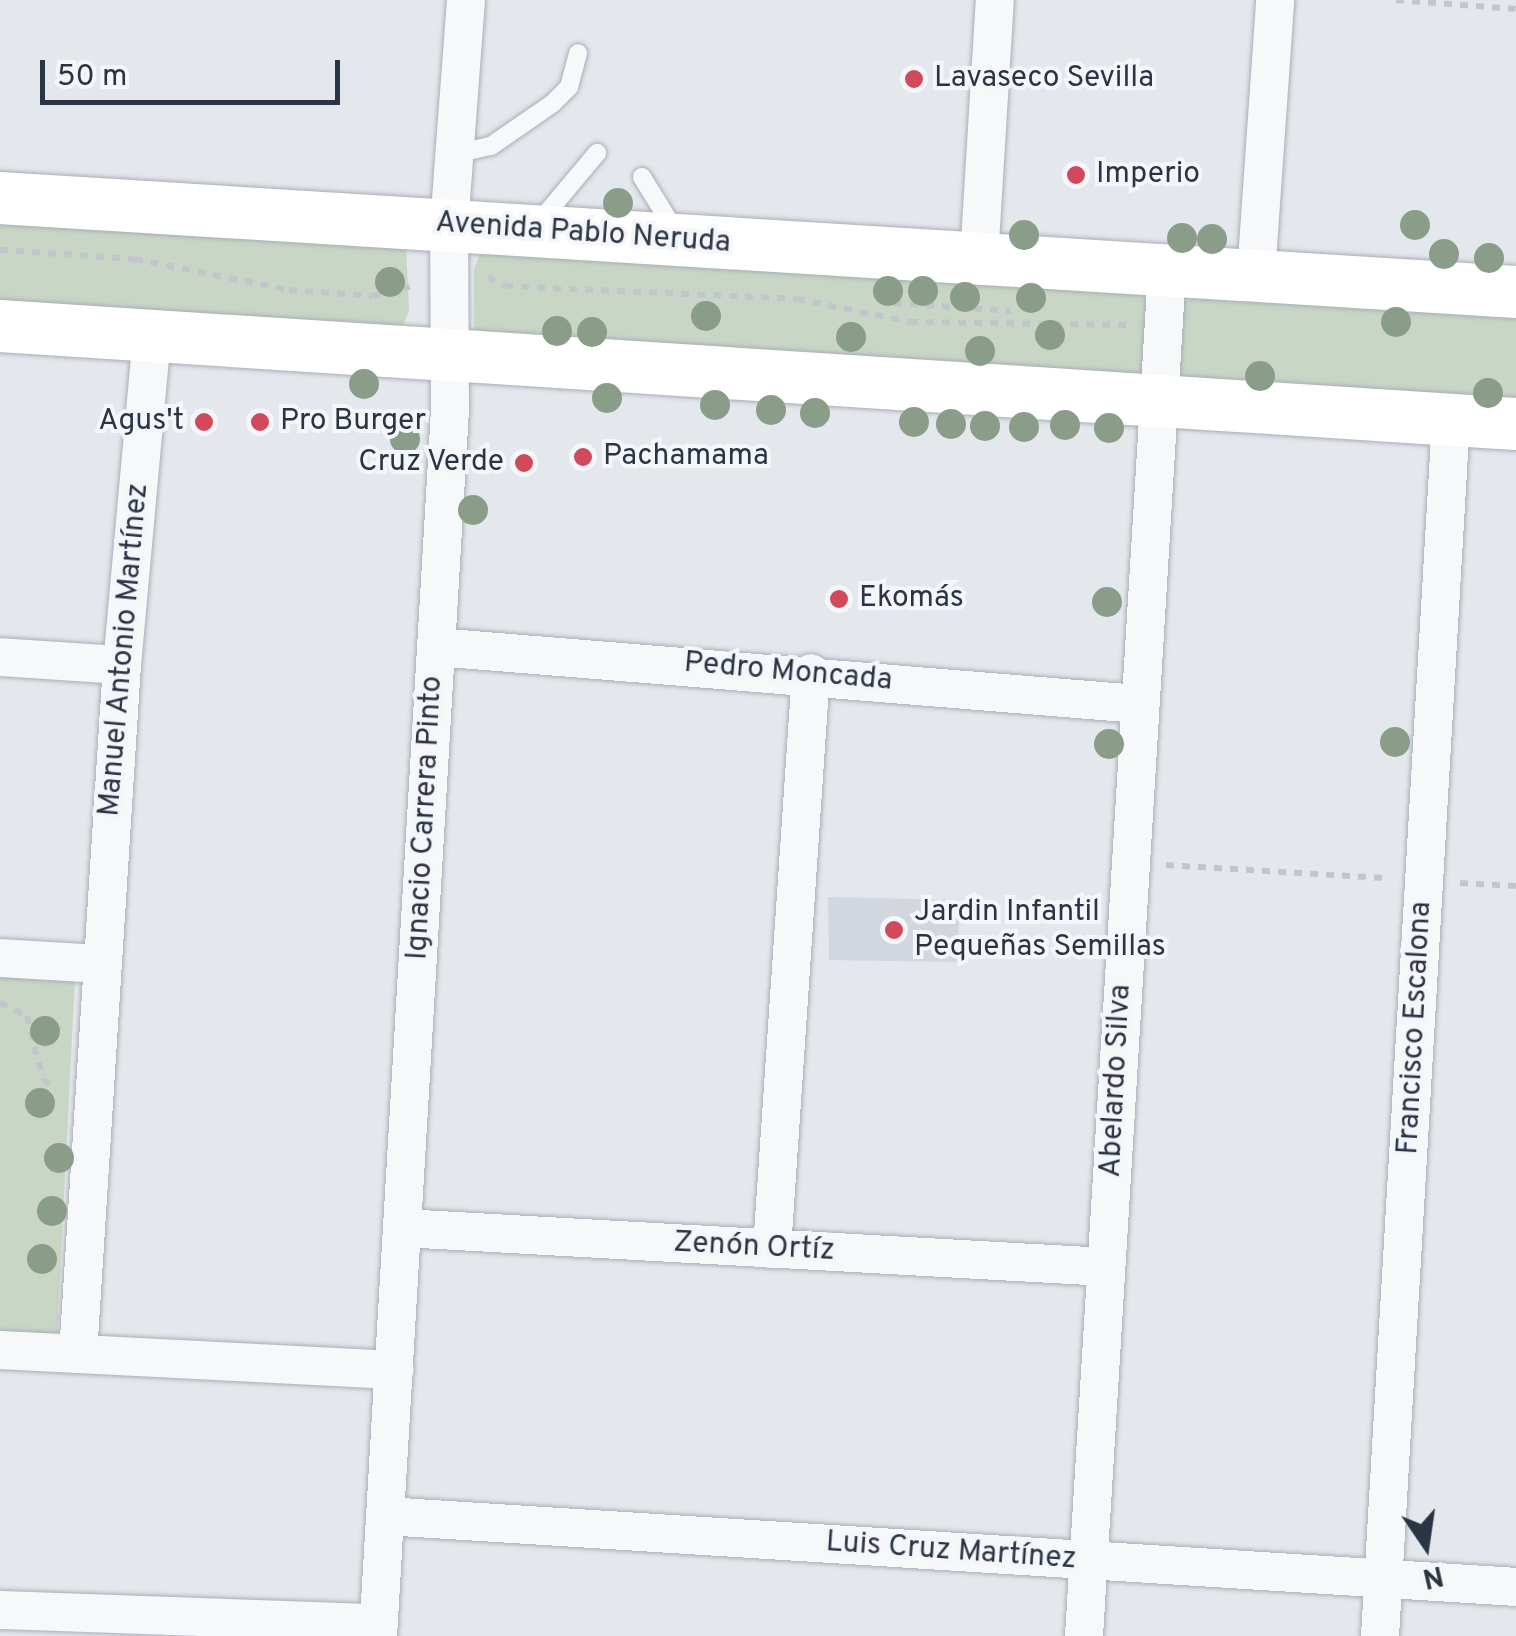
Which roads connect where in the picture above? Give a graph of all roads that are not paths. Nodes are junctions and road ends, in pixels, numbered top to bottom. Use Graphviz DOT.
graph roads {
  1 [pos="466,0"];
  2 [pos="995,0"];
  3 [pos="1275,0"];
  4 [pos="578,53"];
  5 [pos="597,153"];
  6 [pos="455,154"];
  7 [pos="642,177"];
  8 [pos="0,198"];
  9 [pos="449,226"];
  10 [pos="524,230"];
  11 [pos="684,240"];
  12 [pos="979,259"];
  13 [pos="1256,275"];
  14 [pos="1152,291"];
  15 [pos="1516,292"];
  16 [pos="0,326"];
  17 [pos="152,336"];
  18 [pos="451,355"];
  19 [pos="1161,406"];
  20 [pos="1451,420"];
  21 [pos="1516,424"];
  22 [pos="436,646"];
  23 [pos="0,656"];
  24 [pos="122,665"];
  25 [pos="811,674"];
  26 [pos="1139,704"];
  27 [pos="0,958"];
  28 [pos="102,964"];
  29 [pos="402,1228"];
  30 [pos="772,1248"];
  31 [pos="1106,1267"];
  32 [pos="0,1350"];
  33 [pos="78,1354"];
  34 [pos="394,1370"];
  35 [pos="385,1516"];
  36 [pos="1088,1560"];
  37 [pos="1384,1579"];
  38 [pos="1516,1587"];
  39 [pos="0,1610"];
  40 [pos="378,1630"];
  41 [pos="1084,1636"];
  42 [pos="1380,1636"];
  1 -- 6 [label="street, Ignacio Carrera Pinto"];
  2 -- 12 [label="street"];
  3 -- 13 [label="street"];
  4 -- 6 [label="lane"];
  5 -- 10 [label="lane"];
  6 -- 9 [label="street, Ignacio Carrera Pinto"];
  7 -- 11 [label="lane"];
  8 -- 9 [label="main road, Avenida Pablo Neruda"];
  9 -- 10 [label="main road, Avenida Pablo Neruda"];
  9 -- 18 [label="street, Ignacio Carrera Pinto"];
  10 -- 11 [label="main road, Avenida Pablo Neruda"];
  11 -- 12 [label="main road, Avenida Pablo Neruda"];
  12 -- 14 [label="main road, Avenida Pablo Neruda"];
  13 -- 14 [label="main road, Avenida Pablo Neruda"];
  13 -- 15 [label="main road, Avenida Pablo Neruda"];
  14 -- 19 [label="street"];
  16 -- 17 [label="main road"];
  17 -- 18 [label="main road"];
  17 -- 24 [label="street, Manuel Antonio Martínez"];
  18 -- 19 [label="main road"];
  18 -- 22 [label="street, Ignacio Carrera Pinto"];
  19 -- 20 [label="main road"];
  19 -- 26 [label="street, Abelardo Silva"];
  20 -- 21 [label="main road"];
  20 -- 37 [label="street, Francisco Escalona"];
  22 -- 25 [label="street, Pedro Moncada"];
  22 -- 29 [label="street, Ignacio Carrera Pinto"];
  23 -- 24 [label="street"];
  24 -- 28 [label="street, Manuel Antonio Martínez"];
  25 -- 26 [label="street, Pedro Moncada"];
  25 -- 30 [label="street"];
  26 -- 31 [label="street, Abelardo Silva"];
  27 -- 28 [label="street"];
  28 -- 33 [label="street, Manuel Antonio Martínez"];
  29 -- 30 [label="street, Zenón Ortíz"];
  29 -- 34 [label="street, Ignacio Carrera Pinto"];
  30 -- 31 [label="street, Zenón Ortíz"];
  31 -- 36 [label="street, Abelardo Silva"];
  32 -- 33 [label="street"];
  33 -- 34 [label="street"];
  34 -- 35 [label="street, Ignacio Carrera Pinto"];
  35 -- 36 [label="street, Luis Cruz Martínez"];
  35 -- 40 [label="street, Ignacio Carrera Pinto"];
  36 -- 37 [label="street, Luis Cruz Martínez"];
  36 -- 41 [label="street, Abelardo Silva"];
  37 -- 38 [label="street, Luis Cruz Martínez"];
  37 -- 42 [label="street, Francisco Escalona"];
  39 -- 40 [label="street"];
}
